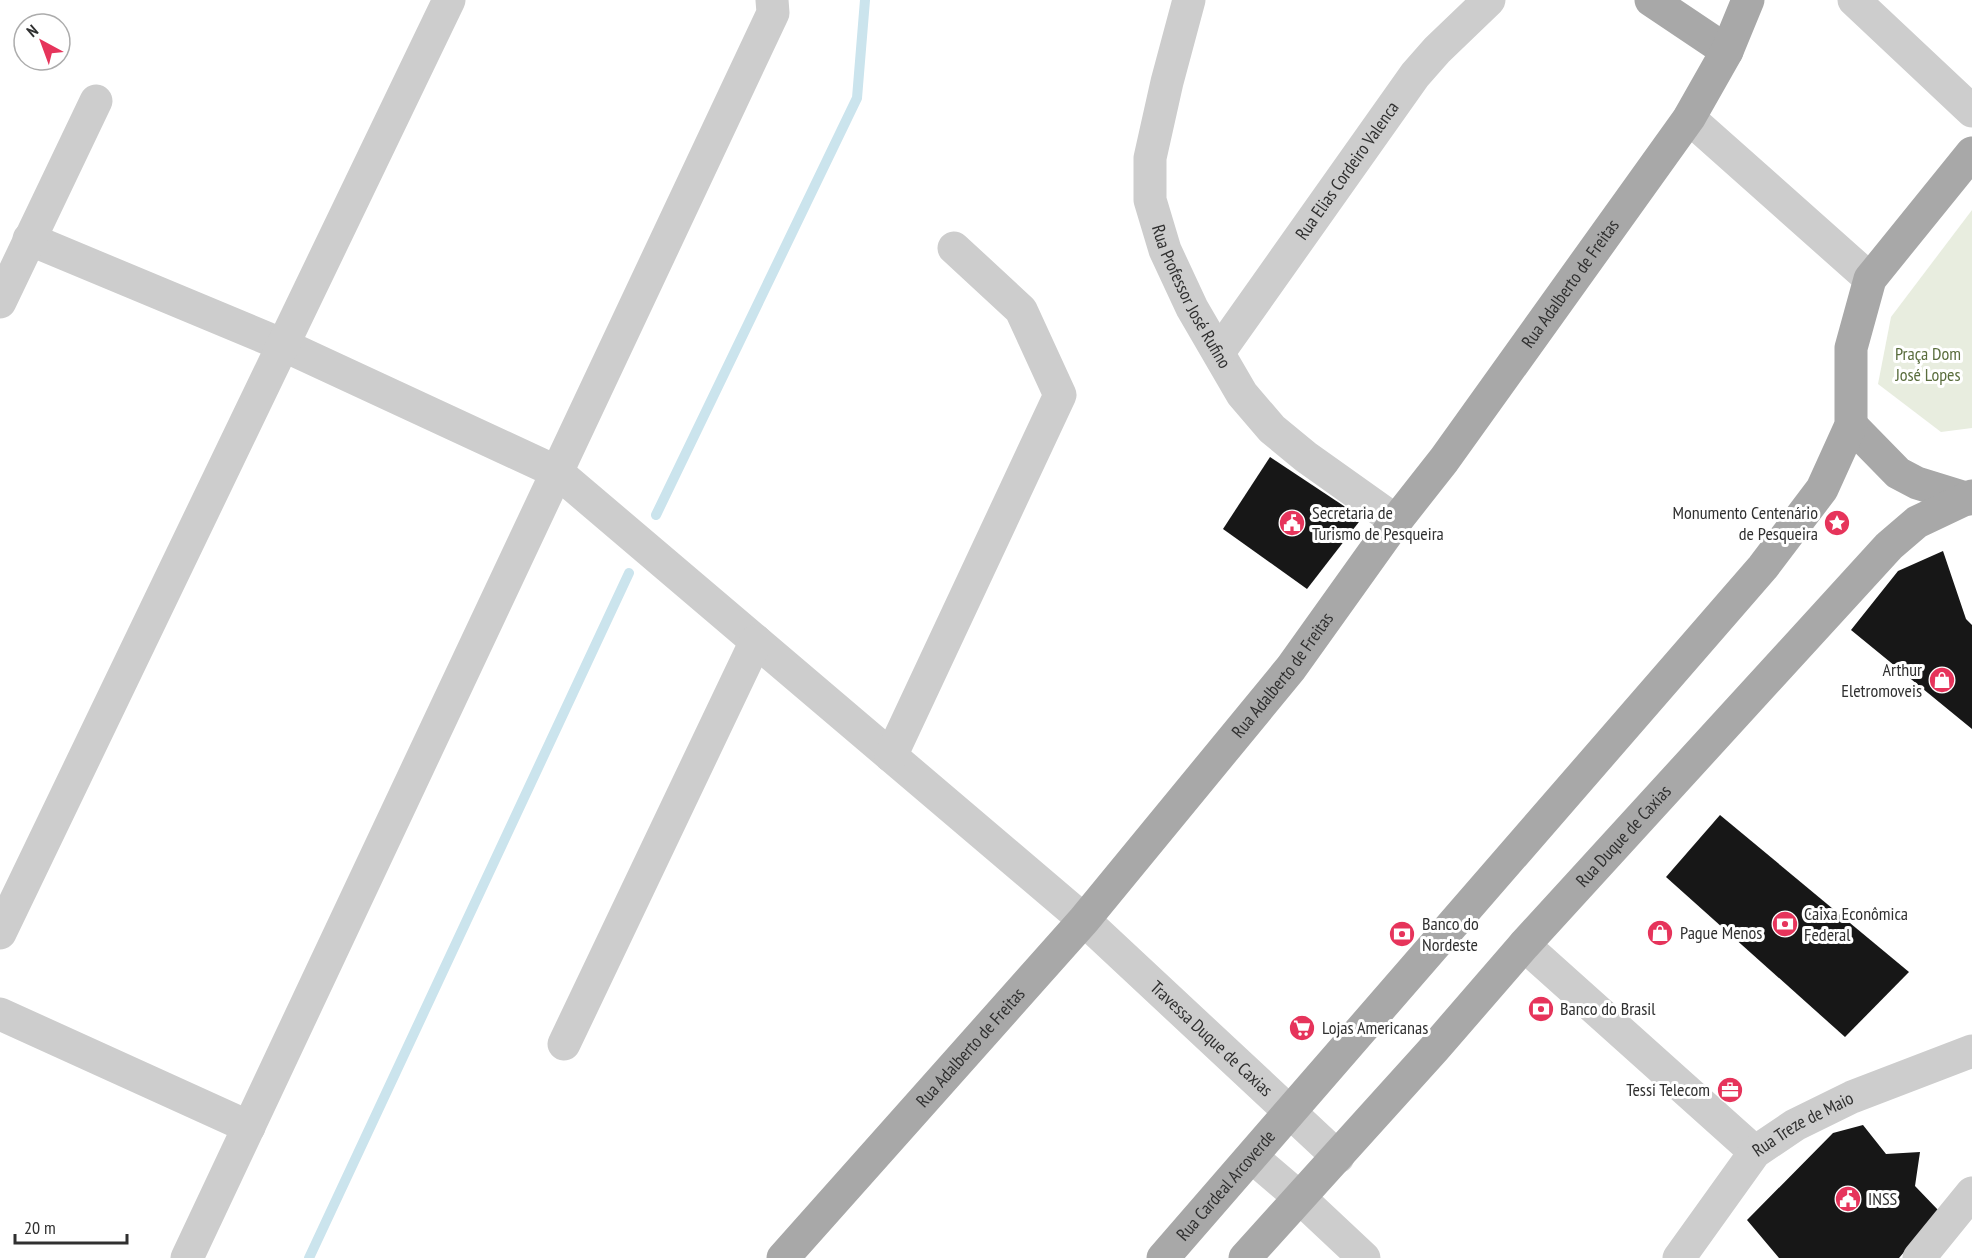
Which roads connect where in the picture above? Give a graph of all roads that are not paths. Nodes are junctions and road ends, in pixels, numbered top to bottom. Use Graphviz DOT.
graph roads {
  1 [pos="449,0"];
  2 [pos="772,0"];
  3 [pos="1189,0"];
  4 [pos="1490,0"];
  5 [pos="1651,0"];
  6 [pos="1748,0"];
  7 [pos="1854,0"];
  8 [pos="1727,51"];
  9 [pos="96,101"];
  10 [pos="1972,111"];
  11 [pos="1689,118"];
  12 [pos="1972,153"];
  13 [pos="29,239"];
  14 [pos="954,248"];
  15 [pos="1870,279"];
  16 [pos="0,302"];
  17 [pos="283,345"];
  18 [pos="1219,352"];
  19 [pos="1851,425"];
  20 [pos="557,472"];
  21 [pos="1970,498"];
  22 [pos="1396,521"];
  23 [pos="756,641"];
  24 [pos="891,756"];
  25 [pos="1084,920"];
  26 [pos="0,933"];
  27 [pos="1524,945"];
  28 [pos="0,1014"];
  29 [pos="564,1044"];
  30 [pos="1972,1051"];
  31 [pos="1290,1113"];
  32 [pos="249,1127"];
  33 [pos="1755,1152"];
  34 [pos="1252,1157"];
  35 [pos="1338,1157"];
  36 [pos="1972,1193"];
  37 [pos="1300,1198"];
  38 [pos="187,1258"];
  39 [pos="783,1258"];
  40 [pos="1163,1258"];
  41 [pos="1245,1258"];
  42 [pos="1364,1258"];
  43 [pos="1679,1258"];
  44 [pos="1918,1258"];
  1 -- 17 [label="street"];
  2 -- 20 [label="street"];
  3 -- 18 [label="street, Rua Professor José Rufino"];
  4 -- 18 [label="street, Rua Elias Cordeiro Valenca"];
  5 -- 8 [label="main road"];
  6 -- 8 [label="main road, Rua Adalberto de Freitas"];
  7 -- 10 [label="street"];
  8 -- 11 [label="main road, Rua Adalberto de Freitas"];
  9 -- 13 [label="street"];
  11 -- 15 [label="street"];
  11 -- 22 [label="main road, Rua Adalberto de Freitas"];
  12 -- 15 [label="main road"];
  13 -- 16 [label="street"];
  13 -- 17 [label="street, Travessa Duque de Caxias"];
  14 -- 24 [label="street"];
  15 -- 19 [label="main road"];
  17 -- 20 [label="street, Travessa Duque de Caxias"];
  17 -- 26 [label="street"];
  18 -- 22 [label="street, Rua Professor José Rufino"];
  19 -- 21 [label="main road"];
  19 -- 31 [label="main road"];
  20 -- 23 [label="street, Travessa Duque de Caxias"];
  20 -- 32 [label="street"];
  21 -- 27 [label="main road, Rua Duque de Caxias"];
  22 -- 25 [label="main road, Rua Adalberto de Freitas"];
  23 -- 24 [label="street, Travessa Duque de Caxias"];
  23 -- 29 [label="street"];
  24 -- 25 [label="street, Travessa Duque de Caxias"];
  25 -- 31 [label="street, Travessa Duque de Caxias"];
  25 -- 39 [label="main road, Rua Adalberto de Freitas"];
  27 -- 33 [label="street"];
  27 -- 35 [label="main road, Rua Duque de Caxias"];
  28 -- 32 [label="street"];
  30 -- 33 [label="street, Rua Treze de Maio"];
  31 -- 34 [label="main road, Rua Cardeal Arcoverde"];
  31 -- 35 [label="street, Travessa Duque de Caxias"];
  32 -- 38 [label="street"];
  33 -- 43 [label="street, Rua Treze de Maio"];
  34 -- 37 [label="street"];
  34 -- 40 [label="main road, Rua Cardeal Arcoverde"];
  35 -- 37 [label="main road, Rua Duque de Caxias"];
  36 -- 44 [label="street"];
  37 -- 41 [label="main road"];
  37 -- 42 [label="street"];
}
